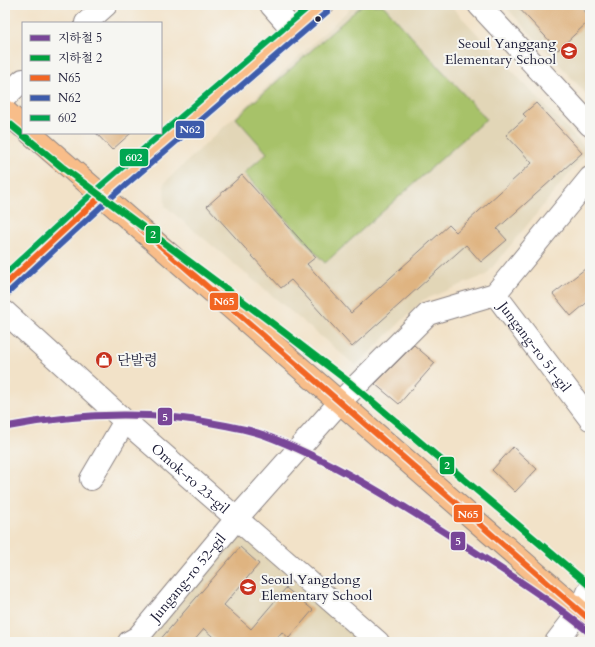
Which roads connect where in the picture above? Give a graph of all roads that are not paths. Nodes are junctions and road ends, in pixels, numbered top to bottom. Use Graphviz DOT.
graph roads {
  1 [pos="106,5"];
  2 [pos="270,5"];
  3 [pos="323,5"];
  4 [pos="479,5"];
  5 [pos="87,22"];
  6 [pos="293,30"];
  7 [pos="22,81"];
  8 [pos="5,97"];
  9 [pos="5,111"];
  10 [pos="590,125"];
  11 [pos="22,126"];
  12 [pos="31,134"];
  13 [pos="590,178"];
  14 [pos="102,195"];
  15 [pos="5,285"];
  16 [pos="495,294"];
  17 [pos="5,312"];
  18 [pos="340,402"];
  19 [pos="590,419"];
  20 [pos="125,421"];
  21 [pos="91,479"];
  22 [pos="238,518"];
  23 [pos="590,588"];
  24 [pos="585,616"];
  25 [pos="135,640"];
  26 [pos="378,642"];
  27 [pos="556,642"];
  1 -- 5 [label="street"];
  2 -- 6 [label="street"];
  3 -- 6 [label="main road"];
  4 -- 10 [label="street"];
  6 -- 14 [label="main road"];
  7 -- 8 [label="street"];
  9 -- 11 [label="main road"];
  12 -- 14 [label="main road"];
  13 -- 16 [label="street, Jungang-ro 51-gil"];
  14 -- 15 [label="main road"];
  14 -- 18 [label="main road"];
  16 -- 18 [label="street, Jungang-ro 51-gil"];
  16 -- 19 [label="street, Jungang-ro 51-gil"];
  17 -- 20 [label="street, Omok-ro 23-gil"];
  18 -- 22 [label="street, Jungang-ro 52-gil"];
  18 -- 24 [label="main road"];
  20 -- 21 [label="street"];
  20 -- 22 [label="street, Omok-ro 23-gil"];
  22 -- 25 [label="street, Jungang-ro 52-gil"];
  22 -- 26 [label="street, Omok-ro 23-gil"];
  23 -- 24 [label="street"];
  24 -- 27 [label="street"];
}
